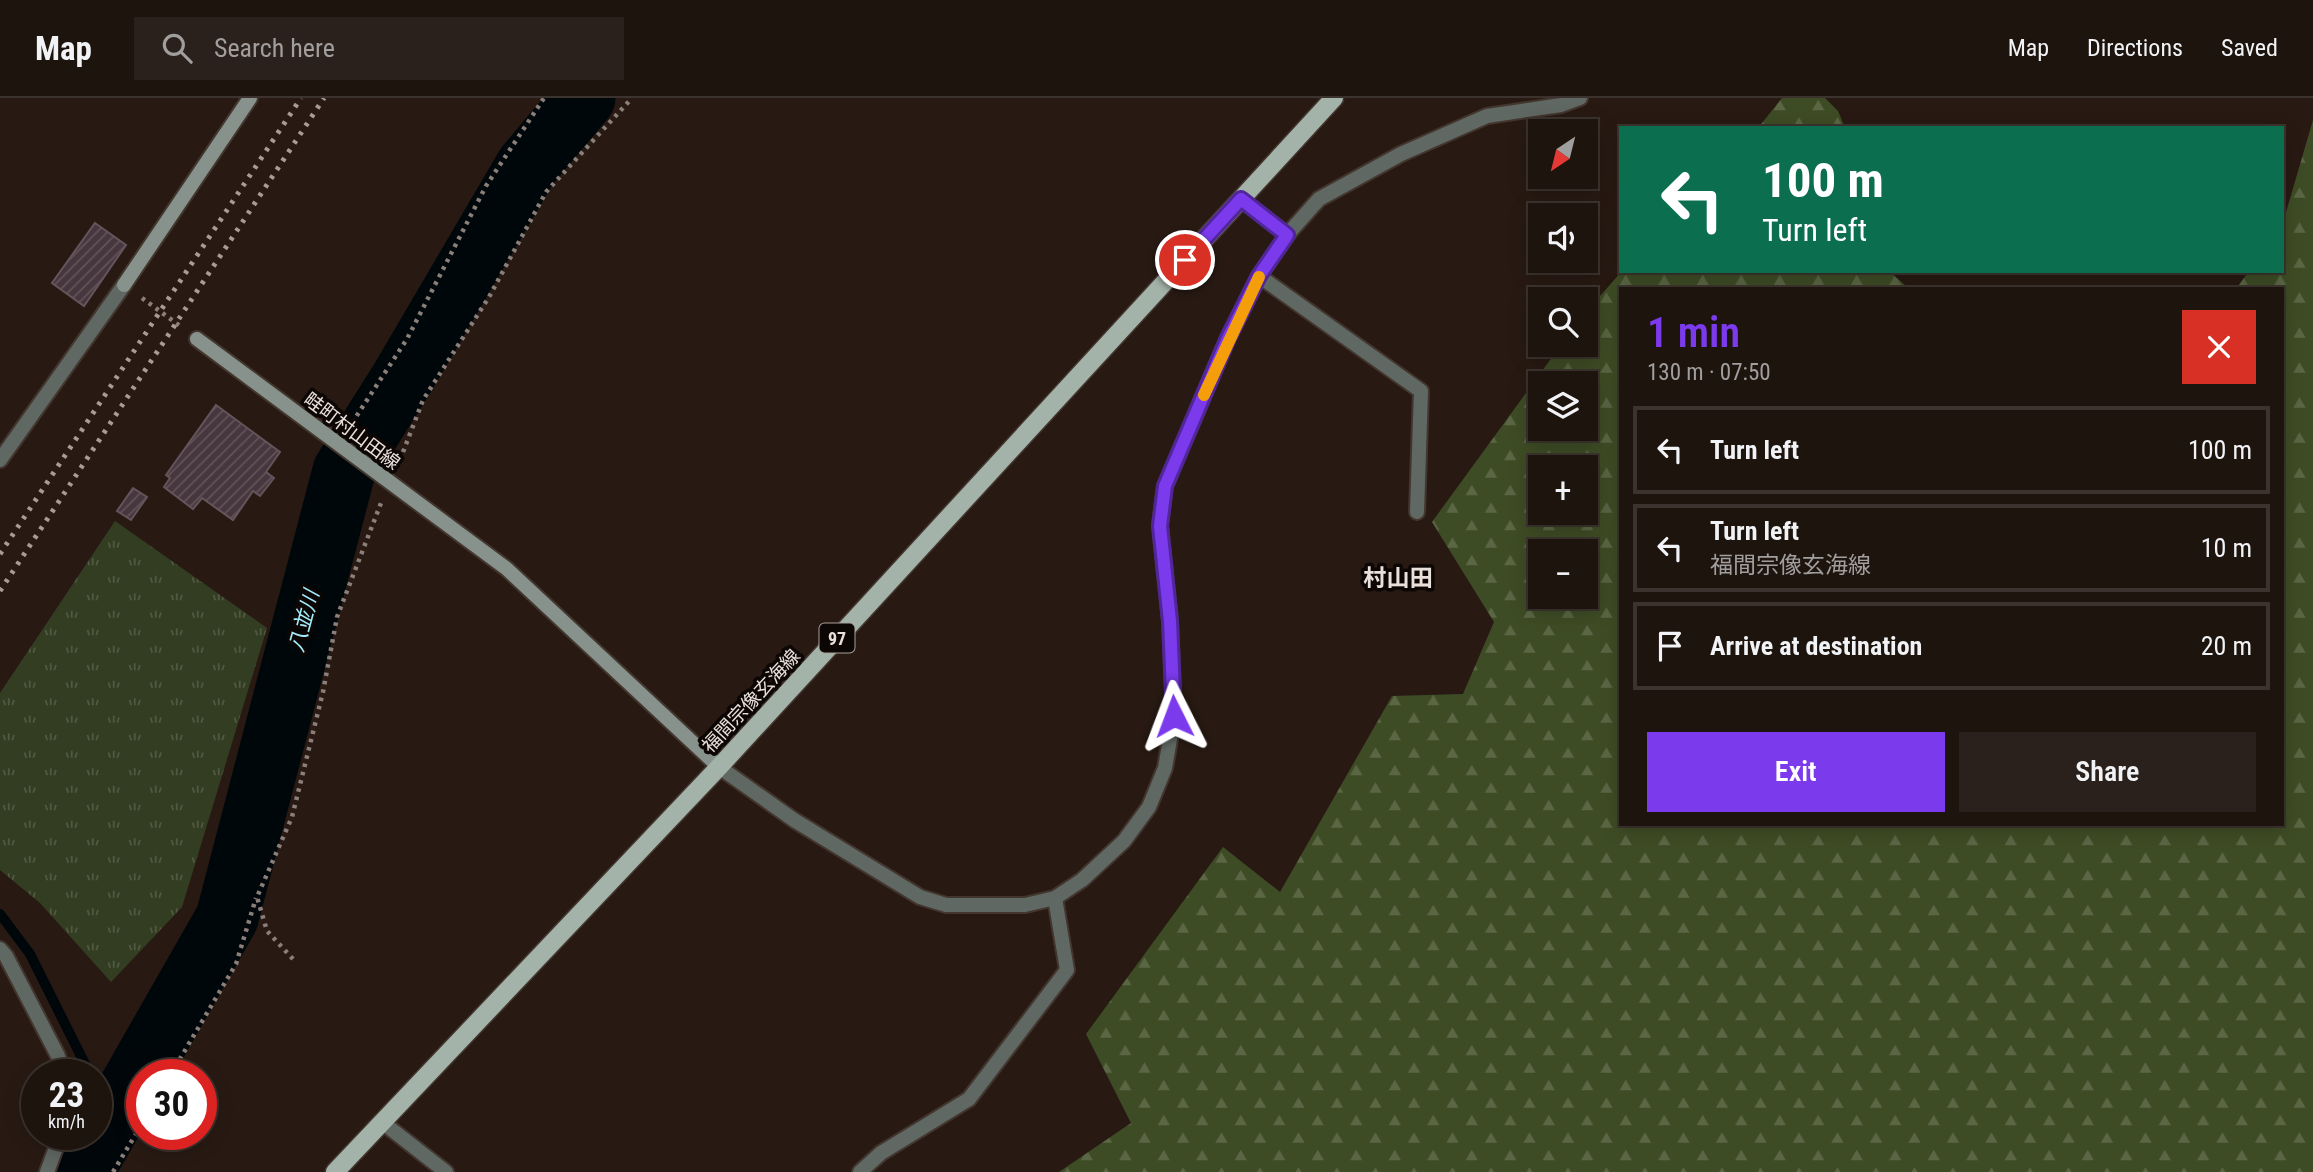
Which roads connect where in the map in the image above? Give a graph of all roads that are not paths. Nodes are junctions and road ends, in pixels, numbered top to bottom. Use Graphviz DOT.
graph roads {
  1 [pos="250,98"];
  2 [pos="1334,98"];
  3 [pos="1580,98"];
  4 [pos="1241,199"];
  5 [pos="1287,235"];
  6 [pos="1259,276"];
  7 [pos="124,285"];
  8 [pos="197,339"];
  9 [pos="0,460"];
  10 [pos="1417,512"];
  11 [pos="719,767"];
  12 [pos="1055,898"];
  13 [pos="0,949"];
  14 [pos="59,1059"];
  15 [pos="382,1122"];
  16 [pos="55,1150"];
  17 [pos="47,1172"];
  18 [pos="335,1172"];
  19 [pos="446,1172"];
  20 [pos="860,1172"];
  1 -- 7 [label="main road"];
  2 -- 4 [label="main road, 福間宗像玄海線 / 97"];
  3 -- 5 [label="street"];
  4 -- 5 [label="street"];
  4 -- 11 [label="main road, 福間宗像玄海線 / 97"];
  5 -- 6 [label="street"];
  6 -- 10 [label="street"];
  6 -- 12 [label="street"];
  7 -- 9 [label="street"];
  8 -- 11 [label="main road, 畦町村山田線"];
  11 -- 12 [label="street"];
  11 -- 15 [label="main road, 福間宗像玄海線 / 97"];
  12 -- 20 [label="street"];
  13 -- 14 [label="street"];
  15 -- 18 [label="main road, 福間宗像玄海線 / 97"];
  15 -- 19 [label="street"];
  16 -- 17 [label="street"];
}
